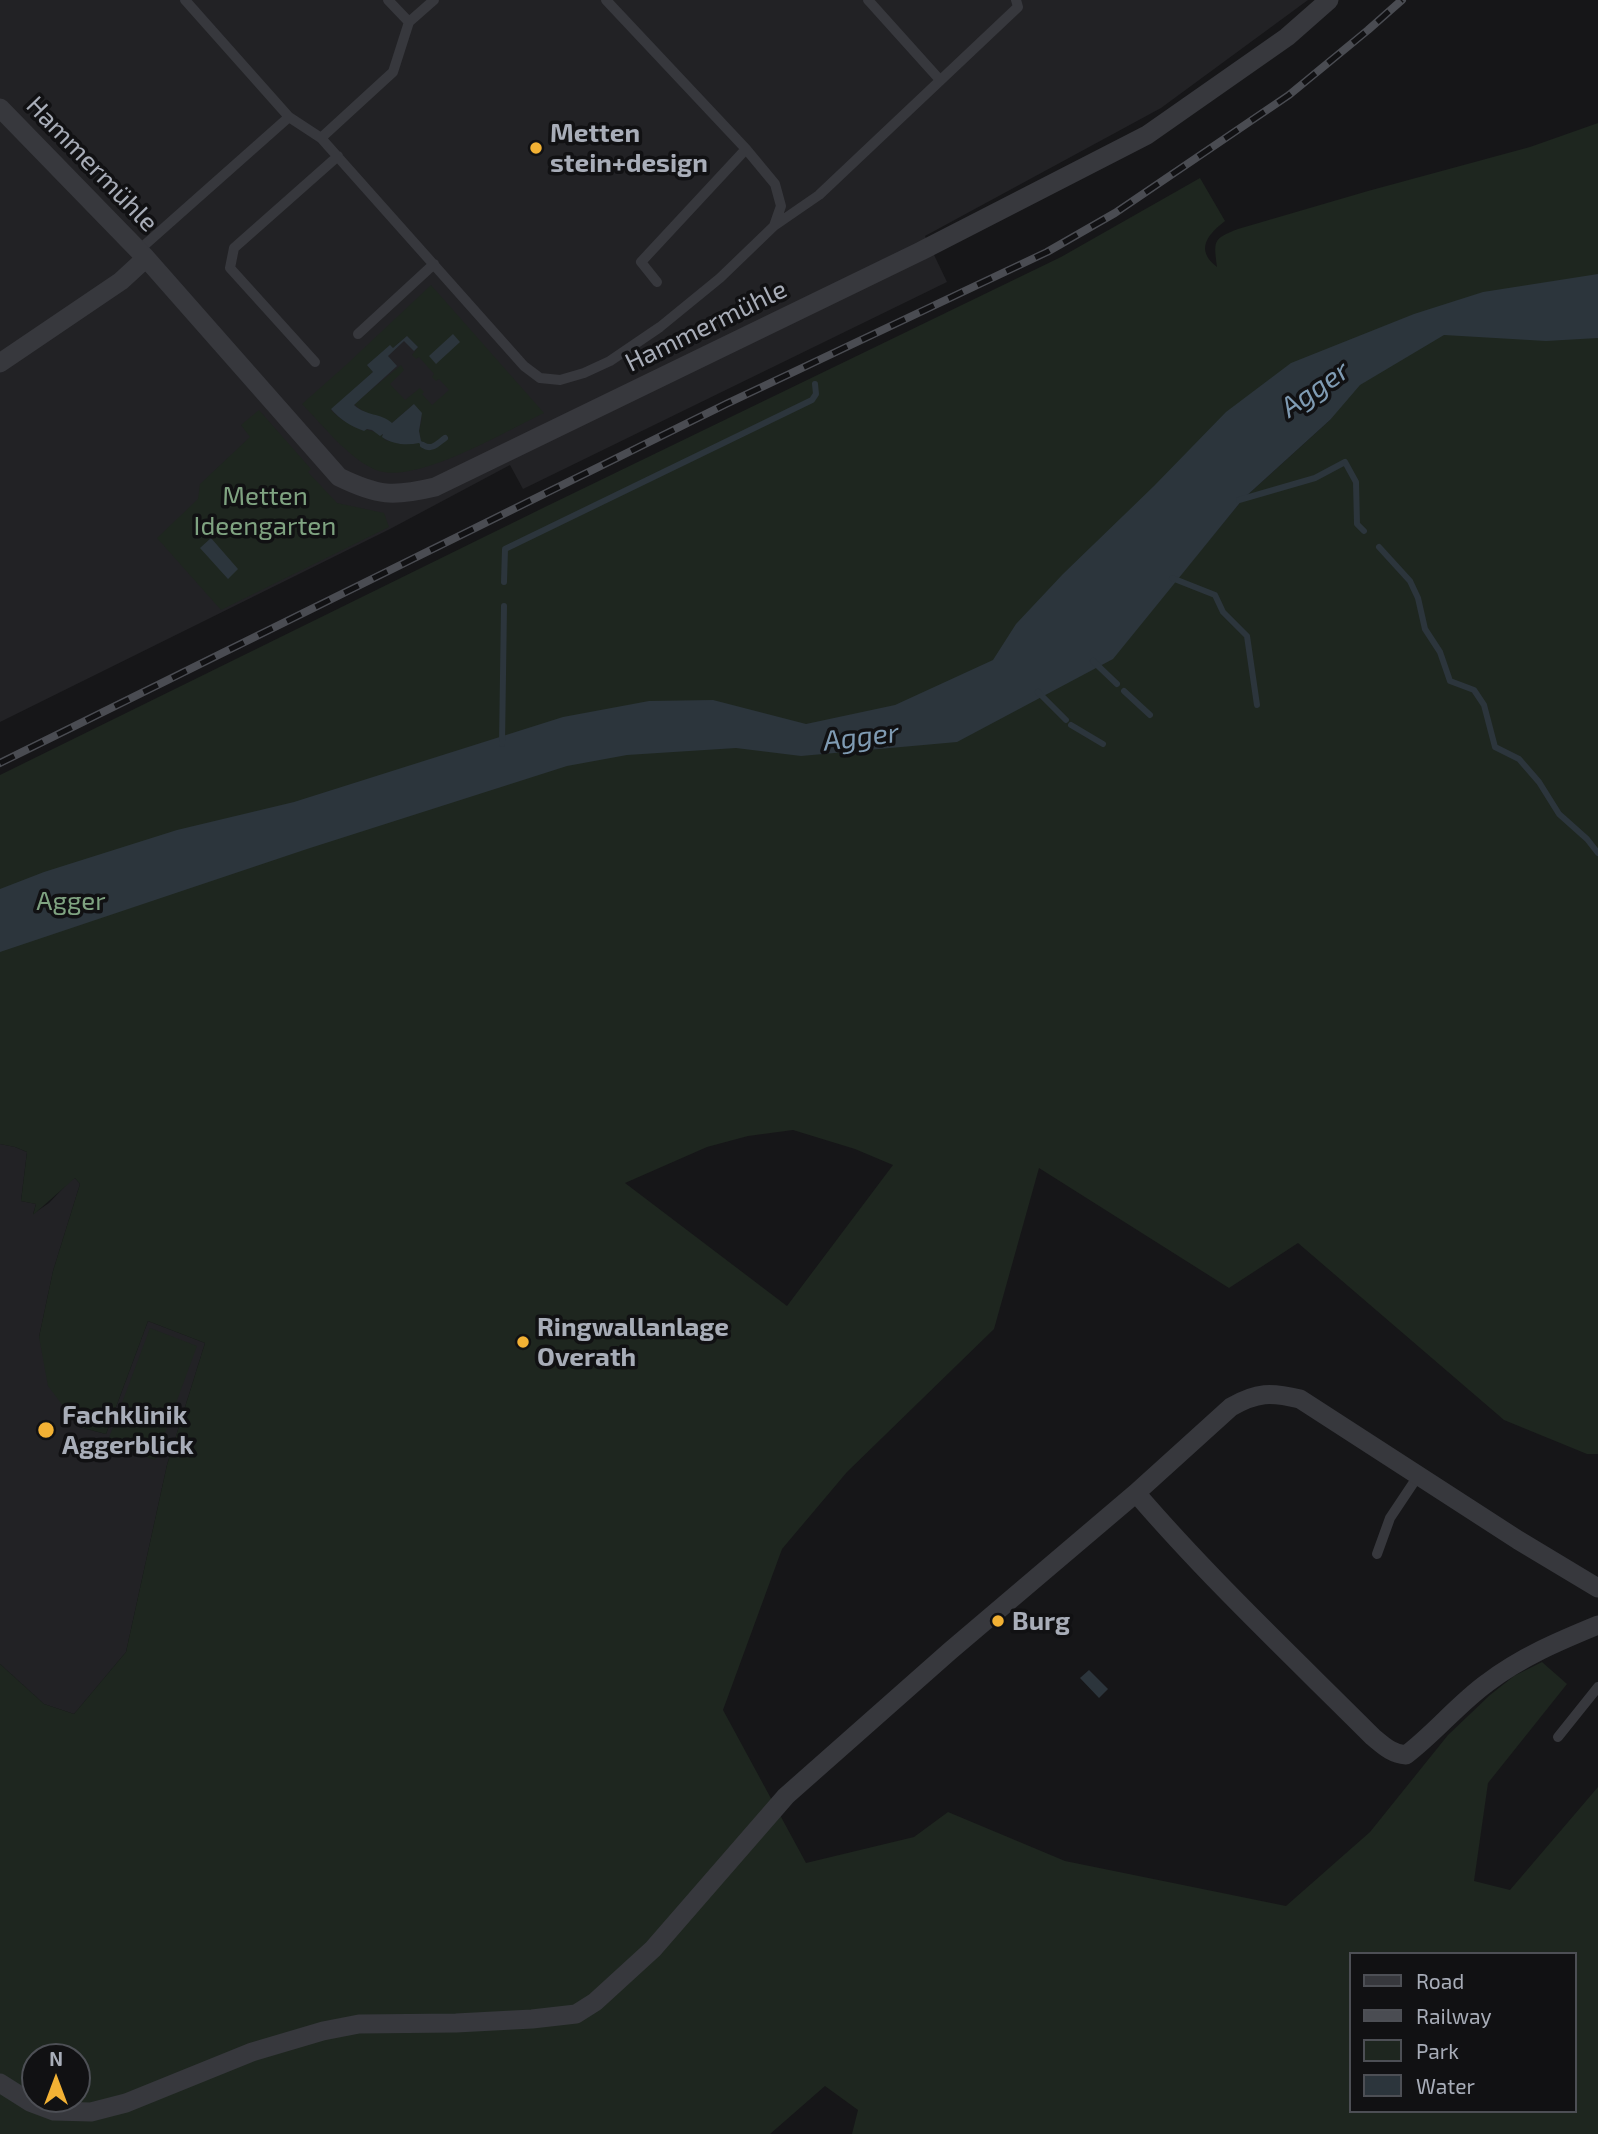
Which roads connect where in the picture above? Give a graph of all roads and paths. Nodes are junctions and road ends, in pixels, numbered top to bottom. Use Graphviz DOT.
graph roads {
  1 [pos="185,0"];
  2 [pos="388,0"];
  3 [pos="434,0"];
  4 [pos="606,0"];
  5 [pos="868,0"];
  6 [pos="1016,0"];
  7 [pos="1329,0"];
  8 [pos="409,22"];
  9 [pos="940,80"];
  10 [pos="0,108"];
  11 [pos="289,117"];
  12 [pos="321,138"];
  13 [pos="746,149"];
  14 [pos="338,156"];
  15 [pos="774,226"];
  16 [pos="143,254"];
  17 [pos="434,264"];
  18 [pos="657,282"];
  19 [pos="358,334"];
  20 [pos="315,362"];
  21 [pos="0,363"];
  22 [pos="1418,1476"];
  23 [pos="1136,1493"];
  24 [pos="1377,1554"];
  25 [pos="1596,1584"];
  26 [pos="1598,1625"];
  27 [pos="1598,1687"];
  28 [pos="1558,1737"];
  29 [pos="0,2083"];
  1 -- 11 [label="lane"];
  2 -- 8 [label="lane"];
  3 -- 8 [label="lane"];
  4 -- 13 [label="lane"];
  5 -- 9 [label="lane"];
  6 -- 9 [label="lane"];
  7 -- 16 [label="street, Hammermühle"];
  8 -- 12 [label="lane"];
  9 -- 15 [label="lane"];
  10 -- 16 [label="street, Hammermühle"];
  11 -- 12 [label="lane"];
  11 -- 16 [label="lane"];
  12 -- 14 [label="lane"];
  13 -- 15 [label="lane"];
  13 -- 18 [label="lane"];
  14 -- 17 [label="lane"];
  14 -- 20 [label="lane"];
  15 -- 17 [label="lane"];
  16 -- 21 [label="street, Hammermühle"];
  17 -- 19 [label="lane"];
  22 -- 23 [label="street"];
  22 -- 24 [label="lane"];
  22 -- 25 [label="street"];
  23 -- 26 [label="street"];
  23 -- 29 [label="street"];
  27 -- 28 [label="lane"];
}
